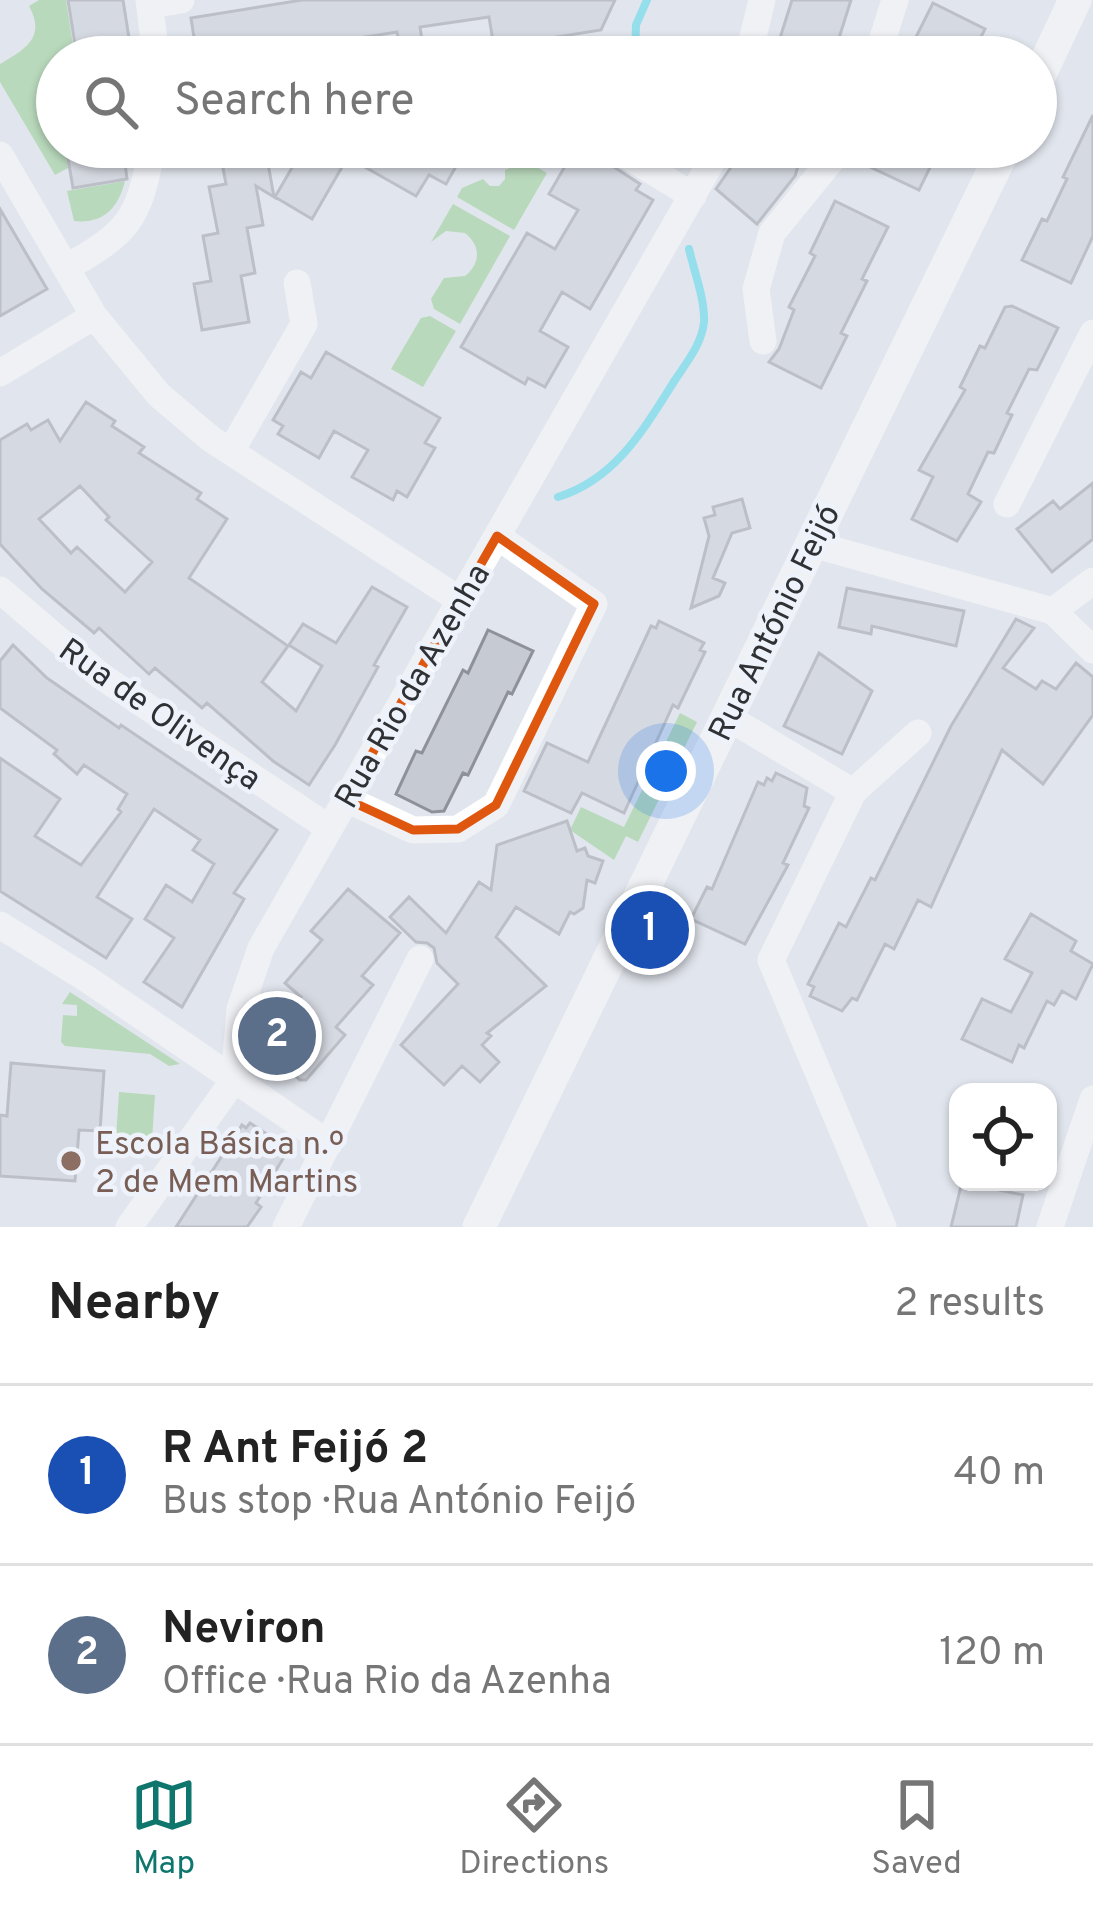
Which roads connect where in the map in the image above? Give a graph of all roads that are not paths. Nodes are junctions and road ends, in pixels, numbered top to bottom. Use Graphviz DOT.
graph roads {
  1 [pos="181,0"];
  2 [pos="762,0"];
  3 [pos="895,0"];
  4 [pos="1075,0"];
  5 [pos="150,3"];
  6 [pos="154,36"];
  7 [pos="753,36"];
  8 [pos="884,36"];
  9 [pos="1057,38"];
  10 [pos="0,155"];
  11 [pos="147,168"];
  12 [pos="648,168"];
  13 [pos="708,168"];
  14 [pos="825,168"];
  15 [pos="995,168"];
  16 [pos="693,196"];
  17 [pos="66,268"];
  18 [pos="297,284"];
  19 [pos="94,316"];
  20 [pos="1093,333"];
  21 [pos="763,341"];
  22 [pos="0,373"];
  23 [pos="231,451"];
  24 [pos="1007,504"];
  25 [pos="497,536"];
  26 [pos="812,544"];
  27 [pos="1093,580"];
  28 [pos="0,590"];
  29 [pos="460,600"];
  30 [pos="1053,610"];
  31 [pos="1093,650"];
  32 [pos="727,717"];
  33 [pos="918,733"];
  34 [pos="853,792"];
  35 [pos="346,799"];
  36 [pos="328,828"];
  37 [pos="0,925"];
  38 [pos="420,959"];
  39 [pos="234,1080"];
  40 [pos="1093,1099"];
  41 [pos="328,1144"];
  42 [pos="129,1227"];
  43 [pos="286,1227"];
  44 [pos="479,1227"];
  45 [pos="883,1227"];
  46 [pos="1050,1227"];
  1 -- 5 [label="street"];
  2 -- 7 [label="street"];
  3 -- 8 [label="street"];
  4 -- 9 [label="street"];
  5 -- 6 [label="street"];
  10 -- 17 [label="street"];
  11 -- 17 [label="street"];
  12 -- 16 [label="street"];
  13 -- 16 [label="street, Rua Rio da Azenha"];
  14 -- 21 [label="street"];
  15 -- 26 [label="street, Rua António Feijó"];
  16 -- 25 [label="street, Rua Rio da Azenha"];
  17 -- 19 [label="street"];
  18 -- 23 [label="street"];
  19 -- 22 [label="street"];
  19 -- 23 [label="street"];
  20 -- 24 [label="street"];
  23 -- 29 [label="street"];
  25 -- 29 [label="street, Rua Rio da Azenha"];
  25 -- 35 [label="street"];
  26 -- 30 [label="street"];
  26 -- 32 [label="street, Rua António Feijó"];
  27 -- 30 [label="street"];
  28 -- 36 [label="street, Rua de Olivença"];
  29 -- 35 [label="street, Rua Rio da Azenha"];
  30 -- 31 [label="street"];
  32 -- 34 [label="street"];
  32 -- 44 [label="street, Rua António Feijó"];
  33 -- 34 [label="street"];
  34 -- 45 [label="street"];
  35 -- 36 [label="street, Rua Rio da Azenha"];
  36 -- 39 [label="street, Rua Rio da Azenha"];
  37 -- 39 [label="street"];
  38 -- 41 [label="street"];
  39 -- 41 [label="street"];
  39 -- 42 [label="street, Rua Rio da Azenha"];
  40 -- 46 [label="street"];
  41 -- 43 [label="street"];
}
